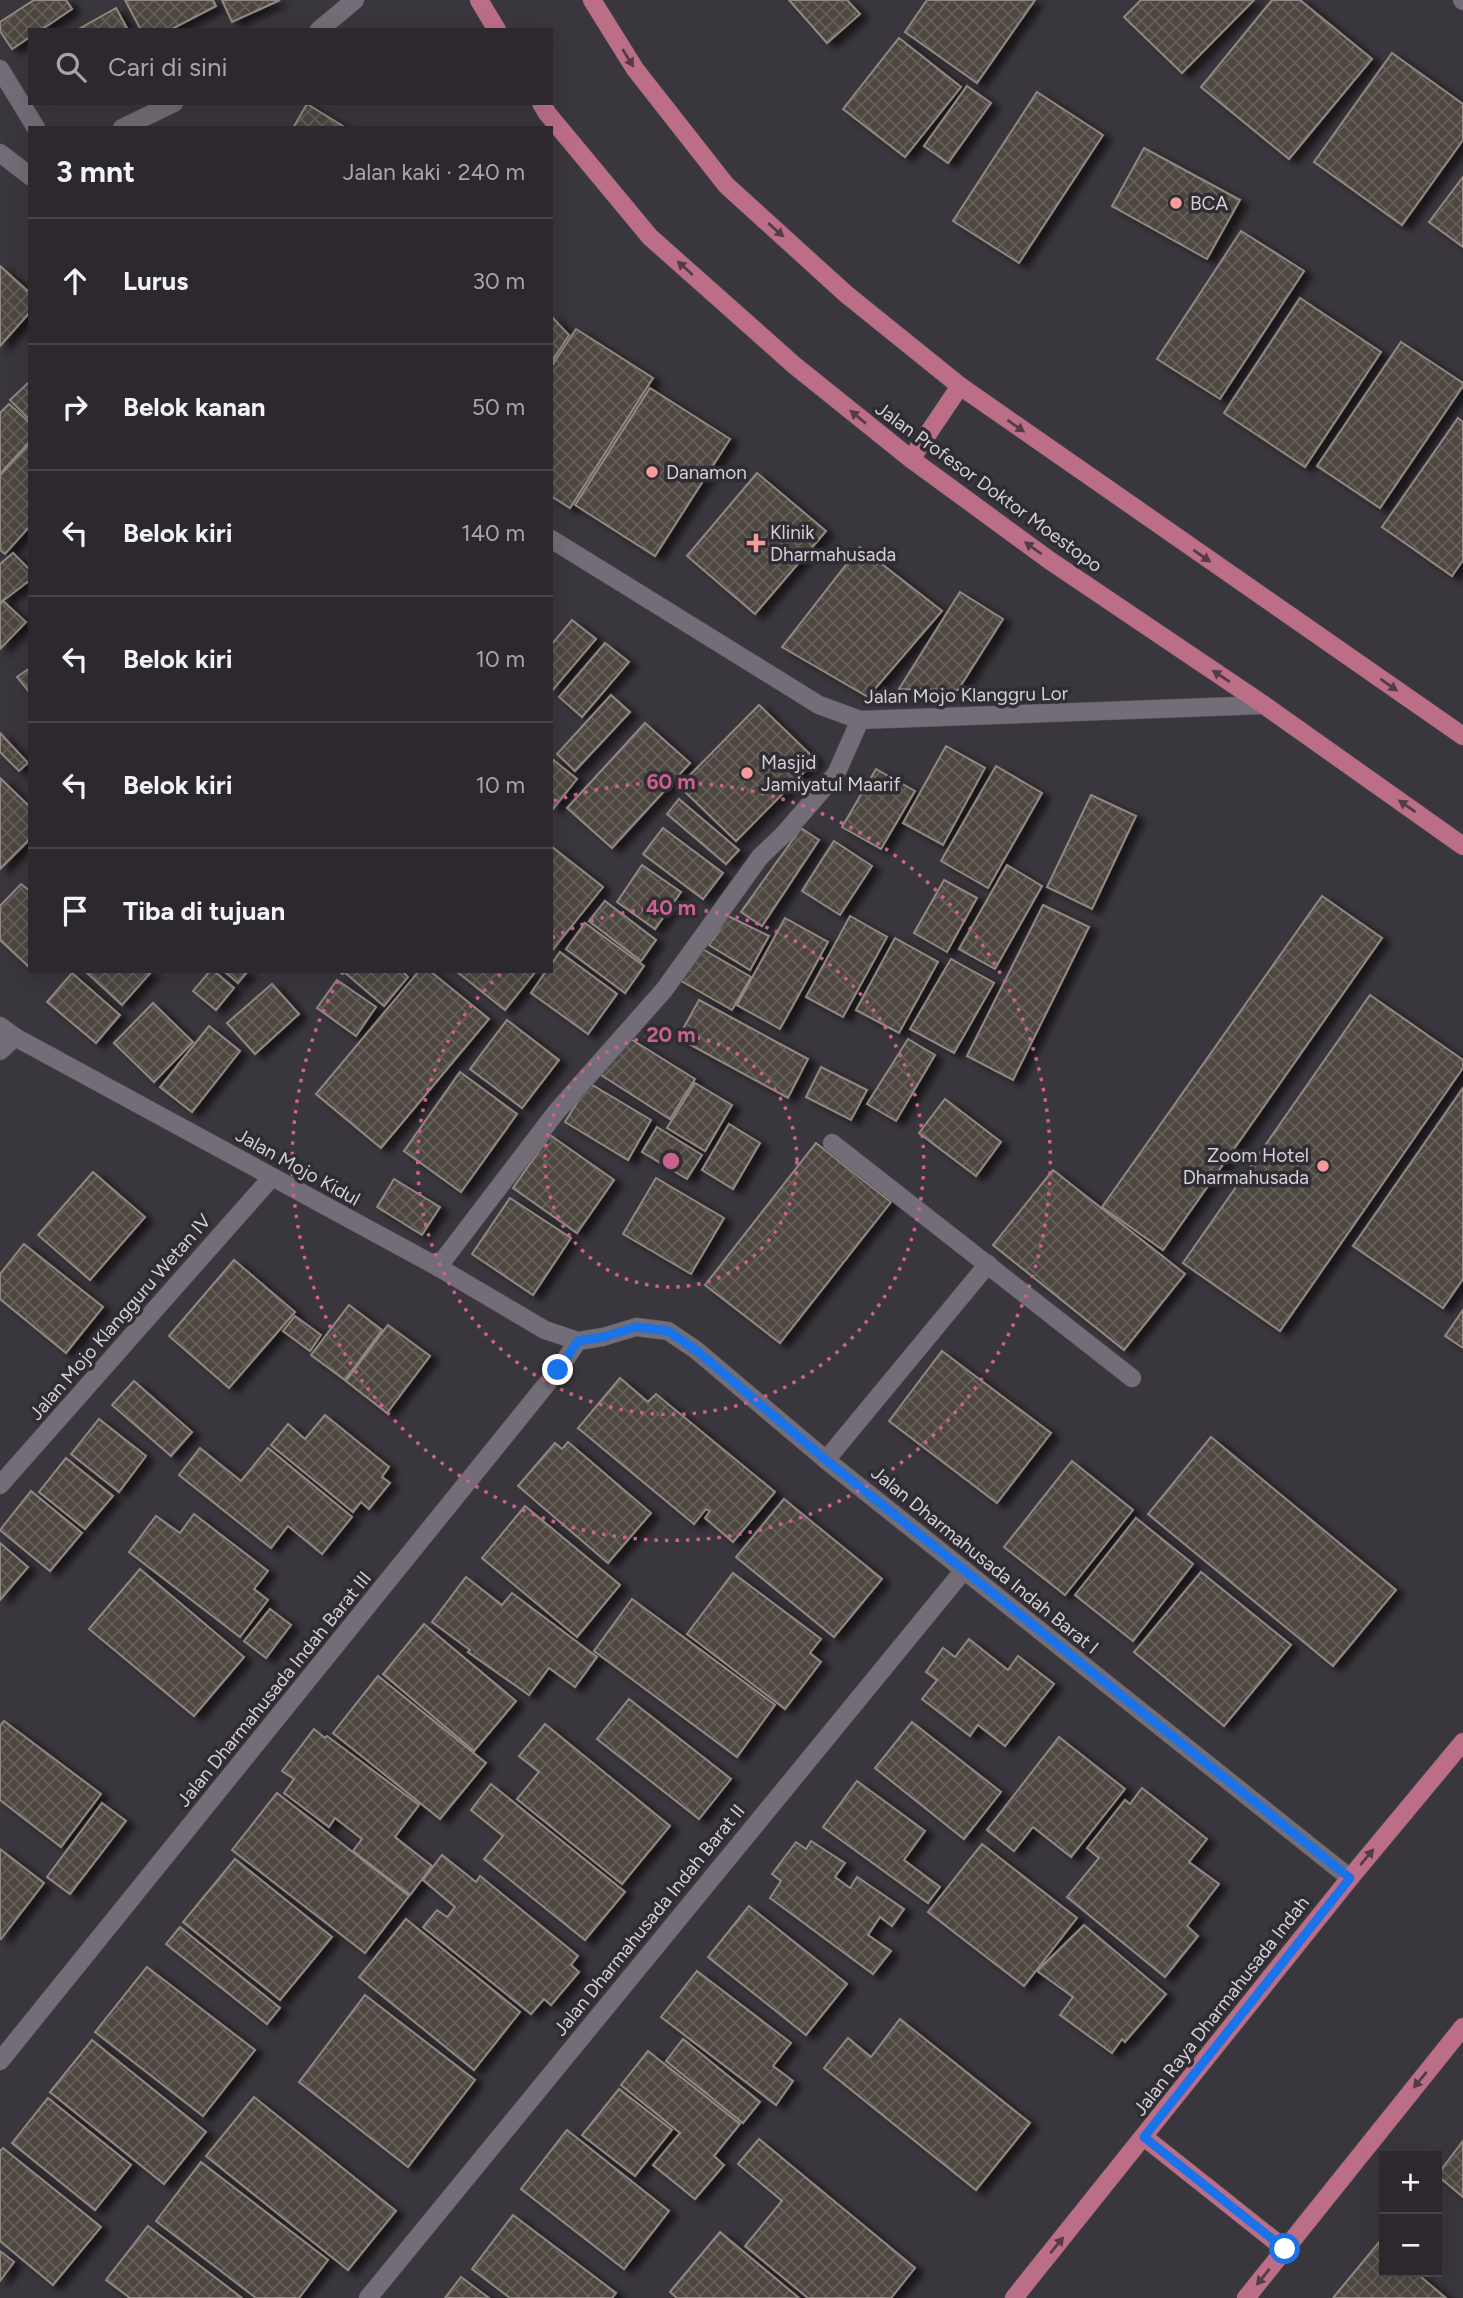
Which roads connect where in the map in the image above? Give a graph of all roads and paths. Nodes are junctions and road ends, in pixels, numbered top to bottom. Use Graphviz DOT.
graph roads {
  1 [pos="355,0"];
  2 [pos="480,0"];
  3 [pos="592,0"];
  4 [pos="321,28"];
  5 [pos="496,28"];
  6 [pos="0,69"];
  7 [pos="170,105"];
  8 [pos="542,105"];
  9 [pos="35,126"];
  10 [pos="126,126"];
  11 [pos="0,153"];
  12 [pos="28,173"];
  13 [pos="960,386"];
  14 [pos="911,460"];
  15 [pos="553,540"];
  16 [pos="1264,705"];
  17 [pos="860,720"];
  18 [pos="1463,736"];
  19 [pos="1463,846"];
  20 [pos="0,1026"];
  21 [pos="15,1037"];
  22 [pos="0,1051"];
  23 [pos="832,1143"];
  24 [pos="272,1177"];
  25 [pos="988,1264"];
  26 [pos="438,1267"];
  27 [pos="578,1341"];
  28 [pos="1132,1378"];
  29 [pos="826,1460"];
  30 [pos="0,1485"];
  31 [pos="964,1570"];
  32 [pos="1463,1742"];
  33 [pos="1350,1878"];
  34 [pos="1463,2027"];
  35 [pos="0,2061"];
  36 [pos="1144,2137"];
  37 [pos="1285,2249"];
  38 [pos="368,2298"];
  39 [pos="1014,2298"];
  40 [pos="1246,2298"];
  1 -- 4 [label="street"];
  2 -- 5 [label="main road"];
  3 -- 13 [label="main road, one-way"];
  6 -- 9 [label="street"];
  7 -- 10 [label="street"];
  14 -- 8 [label="main road, Jalan Profesor Doktor Moestopo, one-way"];
  11 -- 12 [label="street"];
  13 -- 14 [label="main road"];
  13 -- 18 [label="main road, one-way"];
  16 -- 14 [label="main road, Jalan Profesor Doktor Moestopo, one-way"];
  15 -- 17 [label="street, Jalan Mojo Klanggru Lor"];
  16 -- 17 [label="street, Jalan Mojo Klanggru Lor"];
  19 -- 16 [label="main road, Jalan Profesor Doktor Moestopo, one-way"];
  17 -- 26 [label="street"];
  20 -- 21 [label="street, Jalan Mojo Kidul"];
  21 -- 22 [label="street"];
  21 -- 24 [label="street, Jalan Mojo Kidul"];
  23 -- 25 [label="street"];
  24 -- 26 [label="street, Jalan Mojo Kidul"];
  24 -- 30 [label="street, Jalan Mojo Klangguru Wetan IV"];
  25 -- 28 [label="street"];
  25 -- 29 [label="street"];
  26 -- 27 [label="street, Jalan Mojo Kidul"];
  27 -- 29 [label="street, Jalan Dharmahusada Indah Barat I"];
  27 -- 35 [label="street, Jalan Dharmahusada Indah Barat III"];
  29 -- 31 [label="street, Jalan Dharmahusada Indah Barat I"];
  31 -- 33 [label="street, Jalan Dharmahusada Indah Barat I"];
  31 -- 38 [label="street, Jalan Dharmahusada Indah Barat II"];
  33 -- 32 [label="main road, Jalan Raya Dharmahusada Indah, one-way"];
  33 -- 36 [label="main road, Jalan Raya Dharmahusada Indah"];
  34 -- 37 [label="main road, one-way"];
  36 -- 37 [label="main road"];
  39 -- 36 [label="main road, Jalan Raya Dharmahusada Indah, one-way"];
  37 -- 40 [label="main road, one-way"];
}
